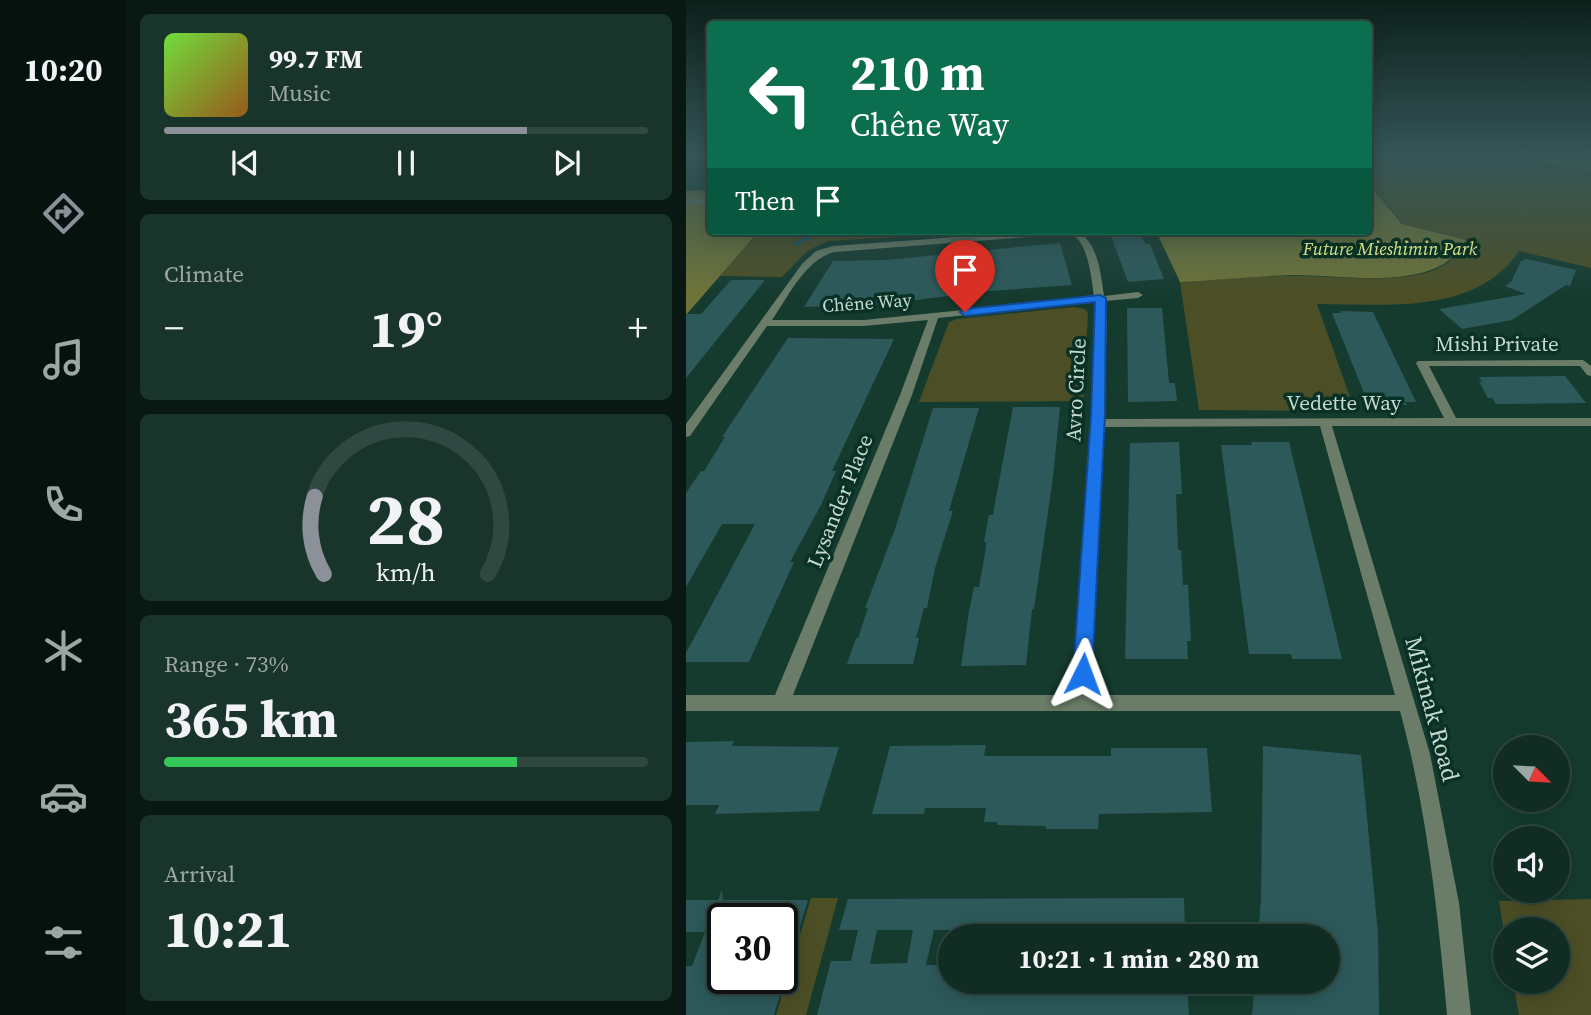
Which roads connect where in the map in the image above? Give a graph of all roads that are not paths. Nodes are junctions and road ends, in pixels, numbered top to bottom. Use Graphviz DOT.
graph roads {
  1 [pos="1017,235"];
  2 [pos="1079,235"];
  3 [pos="1138,295"];
  4 [pos="1100,298"];
  5 [pos="934,316"];
  6 [pos="764,323"];
  7 [pos="1591,373"];
  8 [pos="1325,422"];
  9 [pos="1452,422"];
  10 [pos="1591,422"];
  11 [pos="1097,423"];
  12 [pos="686,433"];
  13 [pos="781,702"];
  14 [pos="1080,702"];
  15 [pos="686,703"];
  16 [pos="1408,703"];
  17 [pos="1459,1015"];
  1 -- 6 [label="street, Avro Circle"];
  2 -- 4 [label="street, Avro Circle"];
  3 -- 4 [label="street, Chêne Way"];
  4 -- 5 [label="street, Chêne Way"];
  4 -- 11 [label="street, Avro Circle"];
  5 -- 6 [label="street, Chêne Way"];
  5 -- 13 [label="street, Lysander Place"];
  6 -- 12 [label="street, Avro Circle"];
  7 -- 9 [label="street, Mishi Private"];
  8 -- 9 [label="street, Vedette Way"];
  8 -- 11 [label="street, Vedette Way"];
  8 -- 16 [label="street, Mikinak Road"];
  9 -- 10 [label="street, Vedette Way"];
  11 -- 14 [label="street, Avro Circle"];
  13 -- 14 [label="street"];
  13 -- 15 [label="street"];
  14 -- 16 [label="street"];
  16 -- 17 [label="street, Mikinak Road"];
}
